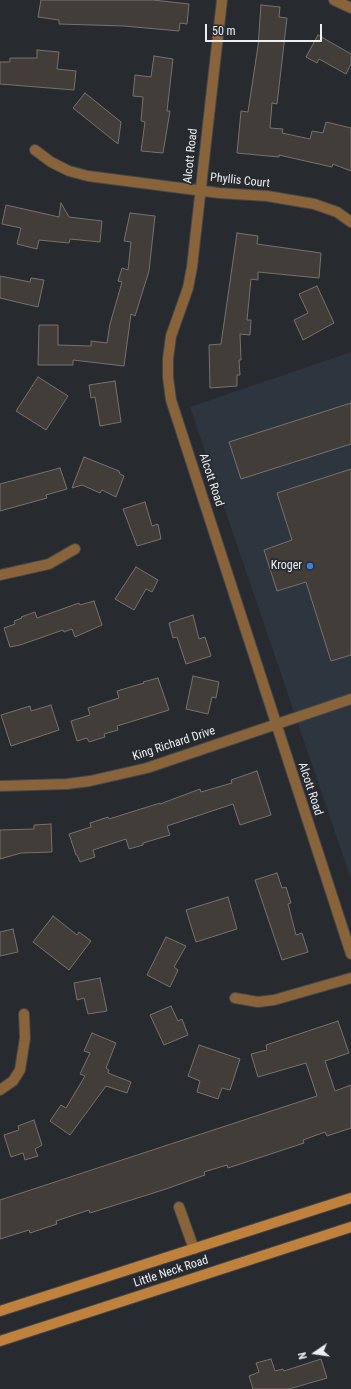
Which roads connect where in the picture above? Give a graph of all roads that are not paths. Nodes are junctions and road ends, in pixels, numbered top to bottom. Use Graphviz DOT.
graph roads {
  1 [pos="222,0"];
  2 [pos="334,0"];
  3 [pos="351,8"];
  4 [pos="35,150"];
  5 [pos="200,190"];
  6 [pos="351,222"];
  7 [pos="75,549"];
  8 [pos="0,575"];
  9 [pos="351,699"];
  10 [pos="276,724"];
  11 [pos="0,786"];
  12 [pos="351,954"];
  13 [pos="351,978"];
  14 [pos="234,998"];
  15 [pos="24,1014"];
  16 [pos="0,1090"];
  17 [pos="351,1198"];
  18 [pos="179,1207"];
  19 [pos="351,1227"];
  20 [pos="194,1249"];
  21 [pos="0,1311"];
  22 [pos="0,1342"];
  1 -- 5 [label="street, Alcott Road"];
  2 -- 3 [label="street"];
  4 -- 5 [label="street, Phyllis Court"];
  5 -- 6 [label="street, Phyllis Court"];
  5 -- 10 [label="street, Alcott Road"];
  7 -- 8 [label="street"];
  9 -- 10 [label="street, King Richard Drive"];
  10 -- 11 [label="street, King Richard Drive"];
  10 -- 12 [label="street, Alcott Road"];
  13 -- 14 [label="street"];
  15 -- 16 [label="street"];
  17 -- 20 [label="street, Little Neck Road"];
  18 -- 20 [label="street"];
  19 -- 22 [label="street, Little Neck Road"];
  20 -- 21 [label="street, Little Neck Road"];
}
